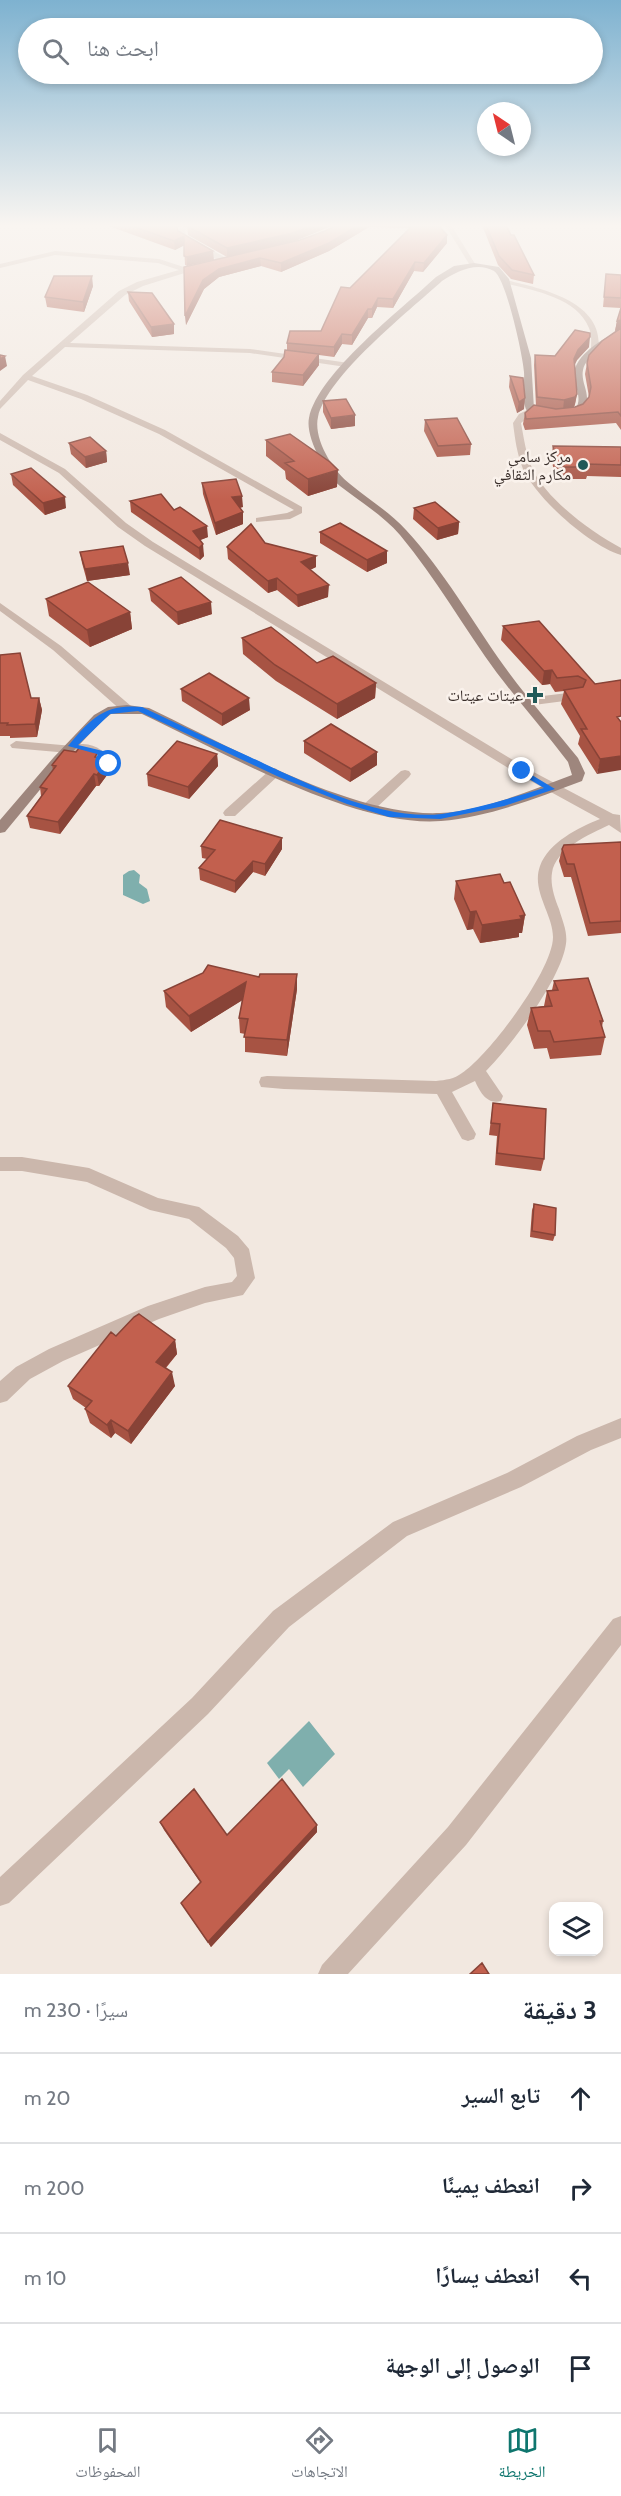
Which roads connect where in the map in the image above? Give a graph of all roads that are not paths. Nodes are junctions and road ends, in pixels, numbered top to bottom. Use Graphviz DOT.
graph roads {
  1 [pos="95,317"];
  2 [pos="398,317"];
  3 [pos="517,317"];
  4 [pos="584,317"];
  5 [pos="621,333"];
  6 [pos="64,345"];
  7 [pos="595,351"];
  8 [pos="346,365"];
  9 [pos="26,377"];
  10 [pos="0,406"];
  11 [pos="531,411"];
  12 [pos="0,436"];
  13 [pos="260,520"];
  14 [pos="621,552"];
  15 [pos="0,606"];
  16 [pos="576,696"];
  17 [pos="526,702"];
  18 [pos="128,709"];
  19 [pos="16,745"];
  20 [pos="71,748"];
  21 [pos="109,764"];
  22 [pos="274,772"];
  23 [pos="405,774"];
  24 [pos="551,789"];
  25 [pos="368,808"];
  26 [pos="230,813"];
  27 [pos="618,822"];
  28 [pos="0,829"];
  29 [pos="478,1072"];
  30 [pos="267,1082"];
  31 [pos="442,1088"];
  32 [pos="495,1096"];
  33 [pos="468,1134"];
  34 [pos="0,1164"];
  35 [pos="0,1394"];
  36 [pos="621,1428"];
  37 [pos="621,1628"];
  38 [pos="0,1894"];
  39 [pos="331,1974"];
  1 -- 6 [label="street"];
  2 -- 8 [label="main road"];
  3 -- 11 [label="main road"];
  4 -- 7 [label="lane"];
  5 -- 7 [label="main road"];
  6 -- 8 [label="street"];
  6 -- 9 [label="street"];
  7 -- 11 [label="main road"];
  8 -- 17 [label="main road"];
  9 -- 10 [label="street"];
  9 -- 13 [label="street"];
  11 -- 14 [label="street"];
  12 -- 24 [label="street"];
  15 -- 18 [label="street"];
  16 -- 17 [label="street"];
  17 -- 24 [label="main road"];
  18 -- 20 [label="main road"];
  18 -- 22 [label="main road"];
  19 -- 20 [label="street"];
  20 -- 21 [label="street"];
  20 -- 28 [label="main road"];
  22 -- 25 [label="main road"];
  22 -- 26 [label="street"];
  23 -- 25 [label="street"];
  24 -- 25 [label="main road"];
  24 -- 27 [label="street"];
  27 -- 29 [label="street"];
  29 -- 31 [label="street"];
  29 -- 32 [label="street"];
  30 -- 31 [label="street"];
  31 -- 33 [label="street"];
  34 -- 35 [label="street"];
  36 -- 38 [label="street"];
  37 -- 39 [label="street"];
}
